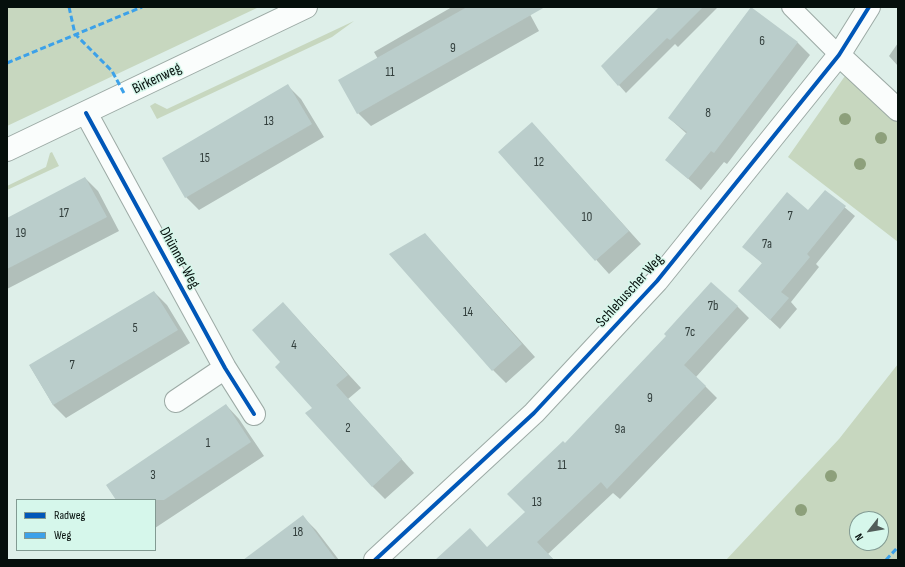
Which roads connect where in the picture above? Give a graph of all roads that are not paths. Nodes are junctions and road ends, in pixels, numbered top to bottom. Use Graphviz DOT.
graph roads {
  1 [pos="306,7"];
  2 [pos="791,7"];
  3 [pos="869,7"];
  4 [pos="839,55"];
  5 [pos="898,110"];
  6 [pos="86,113"];
  7 [pos="7,150"];
  8 [pos="225,368"];
  9 [pos="176,401"];
  10 [pos="254,414"];
  11 [pos="375,560"];
  1 -- 6 [label="street, Birkenweg"];
  2 -- 4 [label="lane"];
  3 -- 4 [label="street, Schlebuscher Weg"];
  4 -- 5 [label="street"];
  4 -- 11 [label="street, Schlebuscher Weg"];
  6 -- 7 [label="street, Birkenweg"];
  6 -- 8 [label="street, Dhünner Weg"];
  8 -- 9 [label="street"];
  8 -- 10 [label="street, Dhünner Weg"];
}
